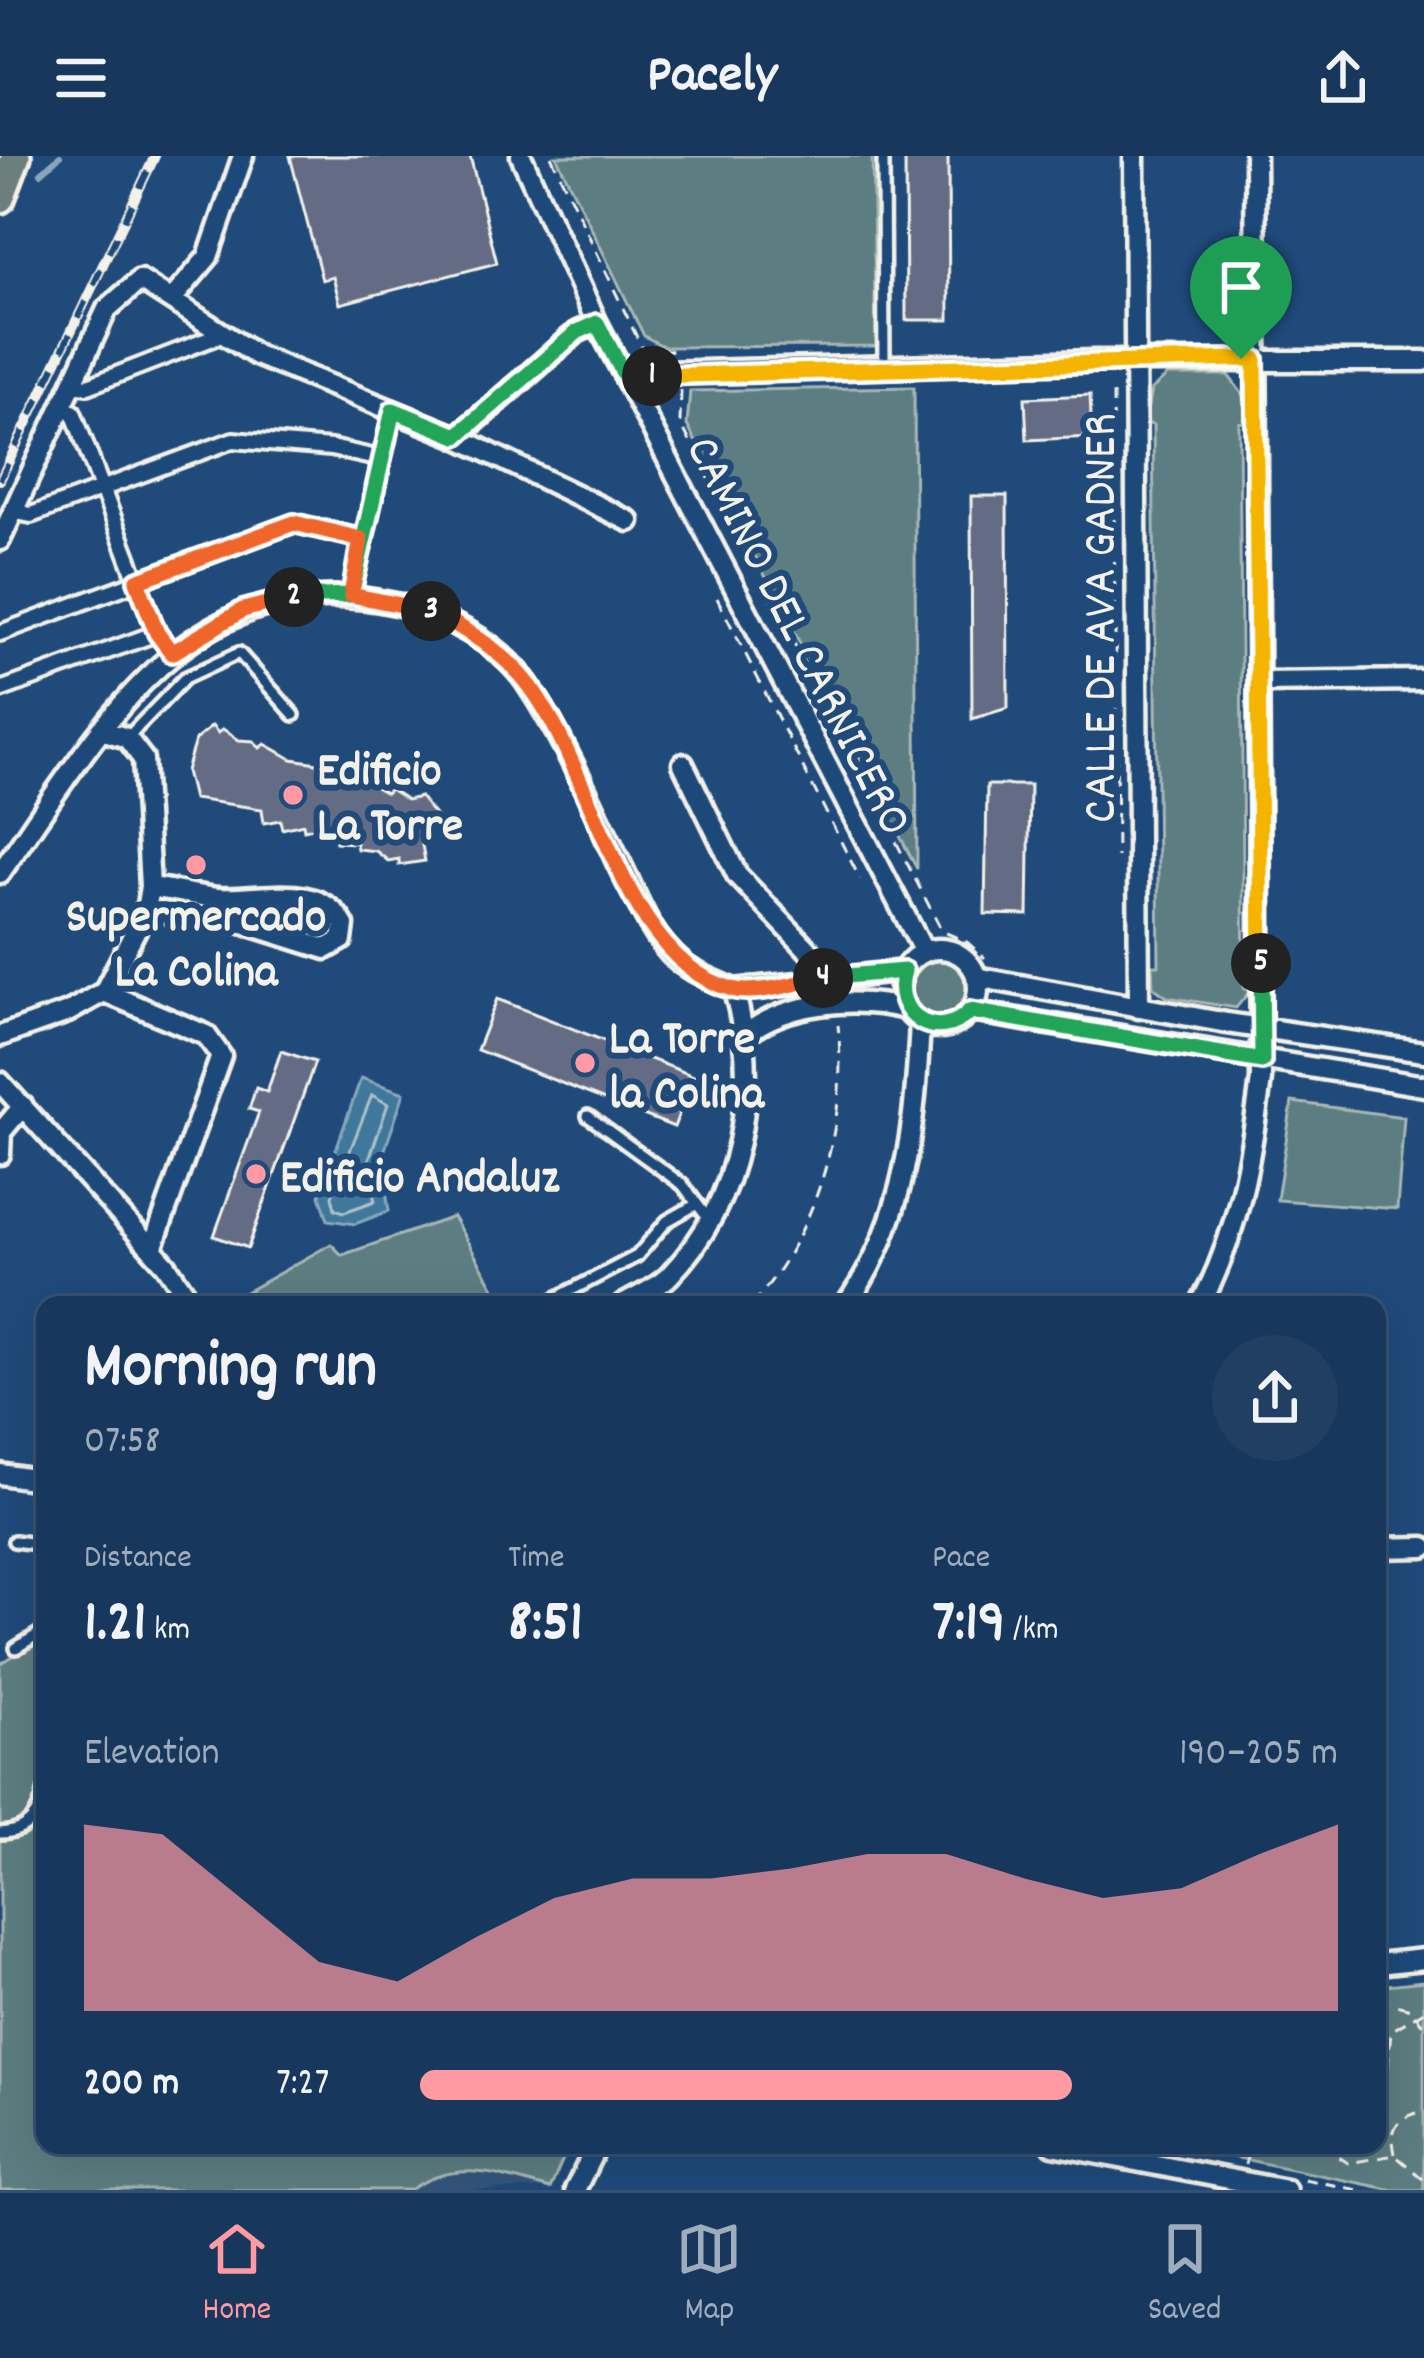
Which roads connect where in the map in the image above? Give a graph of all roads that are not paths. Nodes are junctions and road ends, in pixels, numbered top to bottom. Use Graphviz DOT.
graph roads {
  1 [pos="16,156"];
  2 [pos="243,156"];
  3 [pos="521,156"];
  4 [pos="883,156"];
  5 [pos="1134,156"];
  6 [pos="1255,156"];
  7 [pos="0,198"];
  8 [pos="174,297"];
  9 [pos="597,323"];
  10 [pos="223,334"];
  11 [pos="1255,359"];
  12 [pos="1136,360"];
  13 [pos="1424,361"];
  14 [pos="884,366"];
  15 [pos="73,384"];
  16 [pos="630,386"];
  17 [pos="60,409"];
  18 [pos="393,410"];
  19 [pos="457,436"];
  20 [pos="381,459"];
  21 [pos="103,488"];
  22 [pos="12,511"];
  23 [pos="629,521"];
  24 [pos="361,539"];
  25 [pos="0,540"];
  26 [pos="137,581"];
  27 [pos="351,595"];
  28 [pos="0,633"];
  29 [pos="157,633"];
  30 [pos="172,653"];
  31 [pos="1424,680"];
  32 [pos="1262,682"];
  33 [pos="0,690"];
  34 [pos="294,715"];
  35 [pos="101,730"];
  36 [pos="127,738"];
  37 [pos="682,764"];
  38 [pos="0,873"];
  39 [pos="150,886"];
  40 [pos="146,910"];
  41 [pos="924,952"];
  42 [pos="904,971"];
  43 [pos="983,971"];
  44 [pos="834,977"];
  45 [pos="734,990"];
  46 [pos="104,992"];
  47 [pos="1138,1008"];
  48 [pos="970,1011"];
  49 [pos="913,1016"];
  50 [pos="1262,1028"];
  51 [pos="746,1034"];
  52 [pos="0,1036"];
  53 [pos="1424,1052"];
  54 [pos="1262,1061"];
  55 [pos="0,1082"];
  56 [pos="1424,1085"];
  57 [pos="23,1106"];
  58 [pos="588,1116"];
  59 [pos="0,1154"];
  60 [pos="703,1212"];
  61 [pos="152,1249"];
  62 [pos="187,1296"];
  63 [pos="560,1296"];
  64 [pos="638,1296"];
  65 [pos="851,1296"];
  66 [pos="1205,1296"];
  67 [pos="0,1474"];
  68 [pos="36,1480"];
  69 [pos="14,1541"];
  70 [pos="36,1544"];
  71 [pos="1424,1546"];
  72 [pos="1386,1548"];
  73 [pos="36,1636"];
  74 [pos="16,1648"];
  75 [pos="36,1812"];
  76 [pos="0,1833"];
  77 [pos="1424,1959"];
  78 [pos="1386,1963"];
  79 [pos="593,2154"];
  80 [pos="1100,2154"];
  81 [pos="575,2190"];
  82 [pos="1286,2190"];
  1 -- 7 [label="main road"];
  2 -- 8 [label="street"];
  3 -- 9 [label="street, CAMINO DEL CARNICERO"];
  4 -- 14 [label="lane"];
  5 -- 12 [label="street, CALLE DE AVA GADNER"];
  6 -- 11 [label="street"];
  8 -- 10 [label="street"];
  8 -- 15 [label="street"];
  9 -- 16 [label="street, CAMINO DEL CARNICERO"];
  9 -- 19 [label="street"];
  10 -- 15 [label="street"];
  10 -- 18 [label="street"];
  11 -- 12 [label="street"];
  11 -- 13 [label="street"];
  11 -- 32 [label="street"];
  12 -- 14 [label="street"];
  12 -- 47 [label="street, CALLE DE AVA GADNER"];
  14 -- 16 [label="street"];
  15 -- 17 [label="street"];
  16 -- 41 [label="street, CAMINO DEL CARNICERO"];
  17 -- 21 [label="street"];
  17 -- 22 [label="street"];
  18 -- 19 [label="street"];
  18 -- 20 [label="street"];
  19 -- 23 [label="street"];
  20 -- 21 [label="street"];
  20 -- 24 [label="street"];
  21 -- 22 [label="street"];
  21 -- 26 [label="street"];
  22 -- 25 [label="street"];
  24 -- 26 [label="street"];
  24 -- 27 [label="street"];
  26 -- 28 [label="street"];
  26 -- 29 [label="street"];
  27 -- 30 [label="street"];
  27 -- 45 [label="street"];
  29 -- 30 [label="street"];
  29 -- 33 [label="street"];
  30 -- 35 [label="street"];
  31 -- 32 [label="street"];
  32 -- 50 [label="street"];
  34 -- 36 [label="lane"];
  35 -- 36 [label="street"];
  35 -- 38 [label="street"];
  36 -- 39 [label="street"];
  37 -- 44 [label="street"];
  39 -- 40 [label="street"];
  39 -- 40 [label="street"];
  40 -- 46 [label="street"];
  41 -- 42 [label="street"];
  41 -- 43 [label="street"];
  42 -- 44 [label="street"];
  42 -- 49 [label="street"];
  43 -- 47 [label="street"];
  43 -- 48 [label="street"];
  44 -- 45 [label="street"];
  45 -- 51 [label="street"];
  46 -- 52 [label="street"];
  46 -- 61 [label="street"];
  47 -- 50 [label="street"];
  48 -- 49 [label="street"];
  48 -- 54 [label="street"];
  49 -- 51 [label="street"];
  49 -- 65 [label="street"];
  50 -- 53 [label="street"];
  50 -- 54 [label="street"];
  51 -- 60 [label="street"];
  54 -- 56 [label="street"];
  54 -- 66 [label="street"];
  55 -- 57 [label="street"];
  57 -- 59 [label="street"];
  57 -- 61 [label="street"];
  58 -- 60 [label="lane"];
  60 -- 63 [label="lane"];
  60 -- 64 [label="street"];
  61 -- 62 [label="street"];
  67 -- 68 [label="street"];
  69 -- 70 [label="lane"];
  71 -- 72 [label="street"];
  73 -- 74 [label="lane"];
  75 -- 76 [label="lane"];
  77 -- 78 [label="street"];
  79 -- 81 [label="street"];
  80 -- 82 [label="street"];
}
